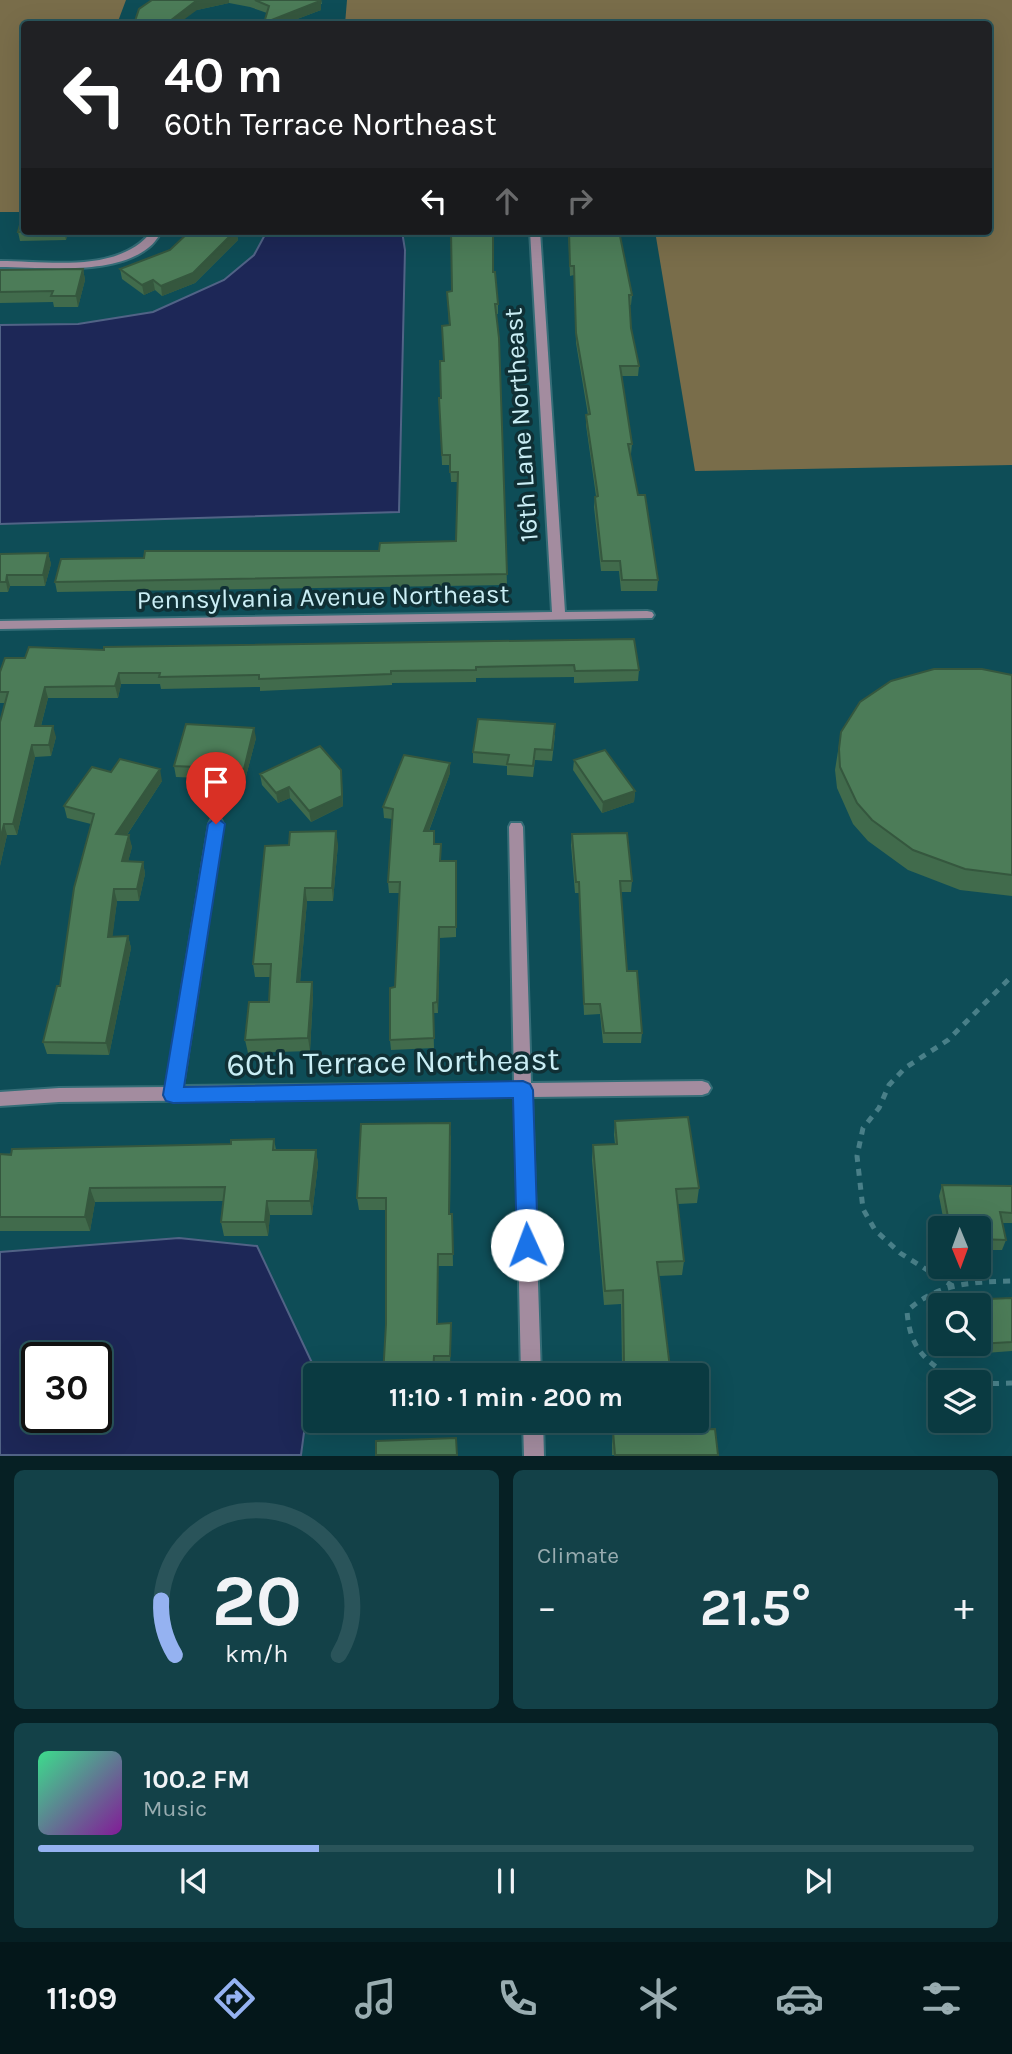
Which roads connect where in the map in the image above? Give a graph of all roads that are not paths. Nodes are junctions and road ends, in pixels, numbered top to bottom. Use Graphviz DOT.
graph roads {
  1 [pos="154,235"];
  2 [pos="535,235"];
  3 [pos="0,264"];
  4 [pos="648,615"];
  5 [pos="559,616"];
  6 [pos="0,625"];
  7 [pos="216,824"];
  8 [pos="516,827"];
  9 [pos="702,1088"];
  10 [pos="523,1090"];
  11 [pos="173,1095"];
  12 [pos="0,1099"];
  13 [pos="531,1363"];
  14 [pos="533,1433"];
  15 [pos="534,1455"];
  1 -- 3 [label="street"];
  2 -- 5 [label="street, 16th Lane Northeast"];
  4 -- 5 [label="street, Pennsylvania Avenue Northeast"];
  5 -- 6 [label="street, Pennsylvania Avenue Northeast"];
  7 -- 11 [label="street"];
  8 -- 10 [label="street"];
  9 -- 10 [label="street, 60th Terrace Northeast"];
  10 -- 11 [label="street, 60th Terrace Northeast"];
  10 -- 13 [label="street"];
  11 -- 12 [label="street, 60th Terrace Northeast"];
  14 -- 15 [label="street"];
}
